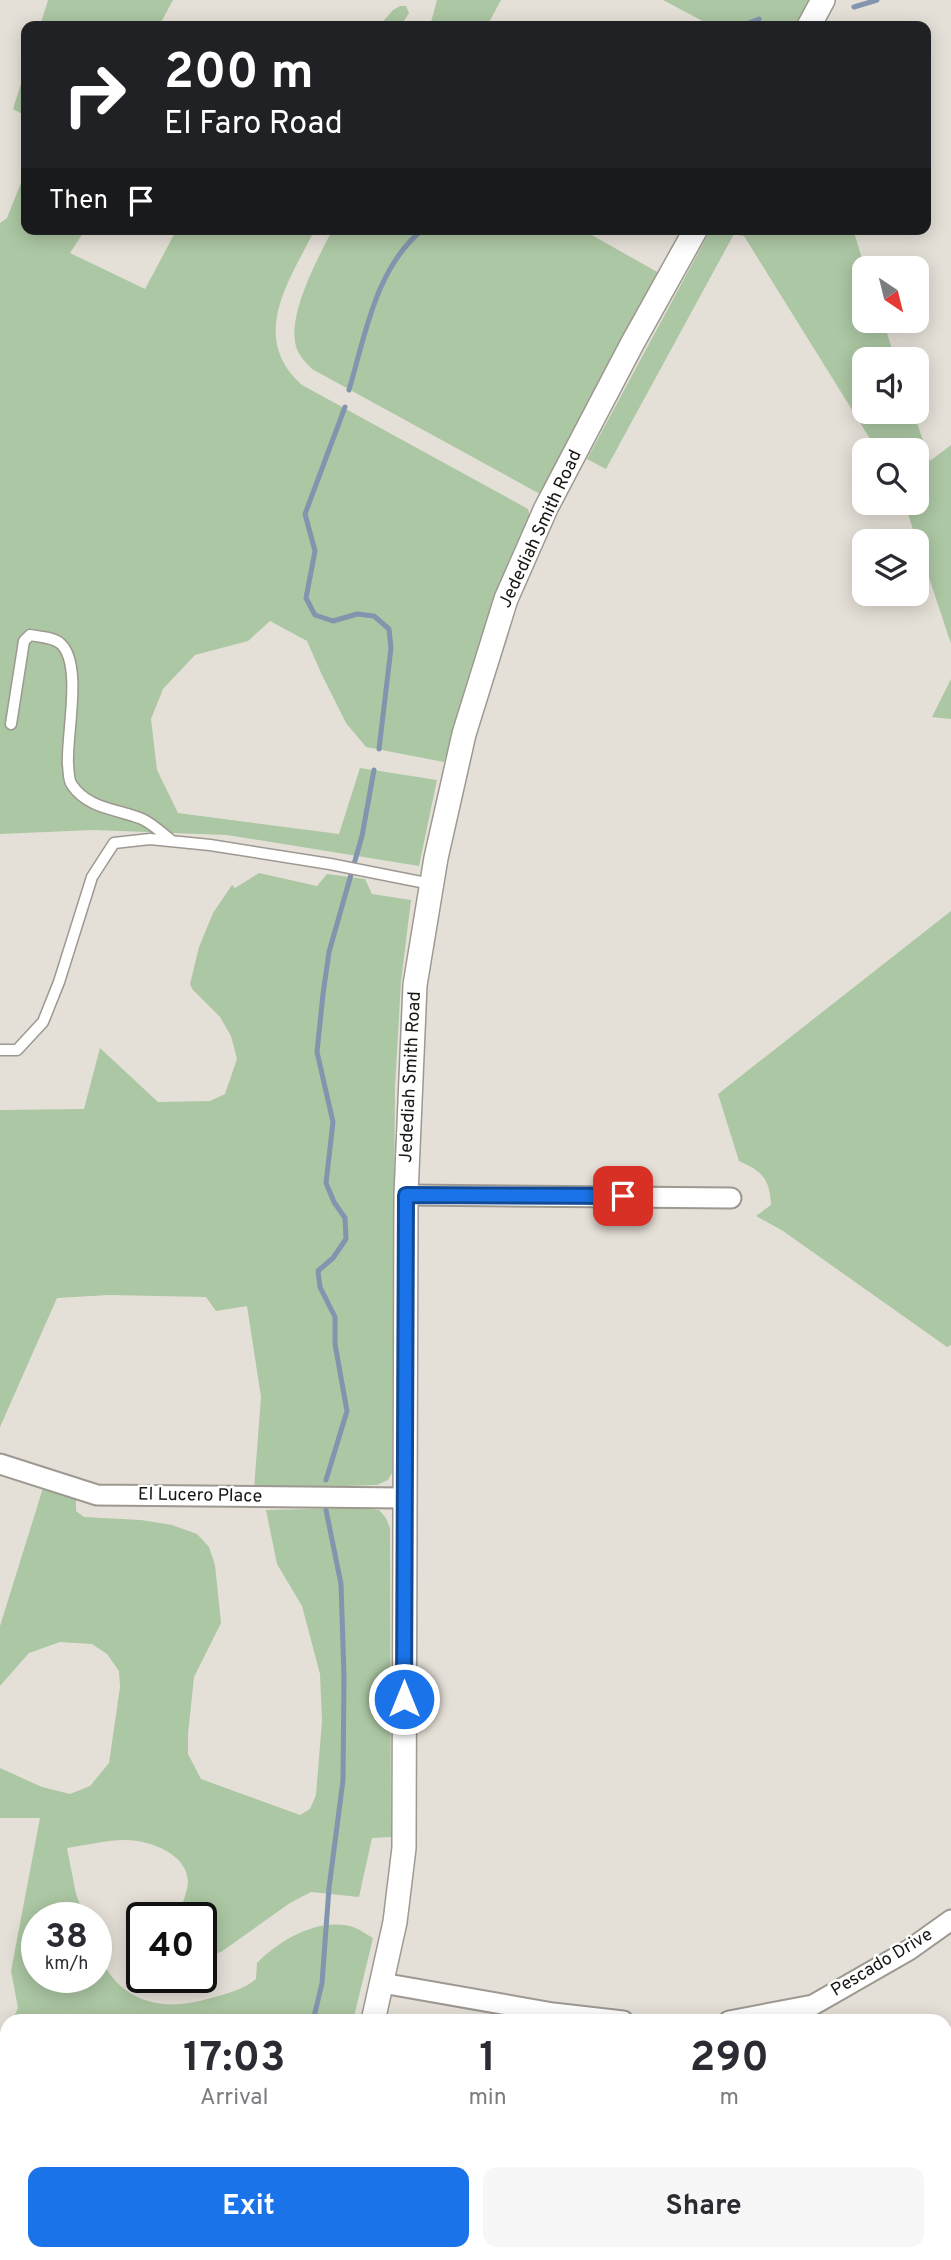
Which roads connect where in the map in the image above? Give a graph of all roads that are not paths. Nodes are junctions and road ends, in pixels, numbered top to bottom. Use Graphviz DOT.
graph roads {
  1 [pos="823,0"];
  2 [pos="811,21"];
  3 [pos="693,235"];
  4 [pos="12,724"];
  5 [pos="173,842"];
  6 [pos="432,884"];
  7 [pos="0,1050"];
  8 [pos="406,1195"];
  9 [pos="731,1198"];
  10 [pos="0,1464"];
  11 [pos="404,1499"];
  12 [pos="951,1920"];
  13 [pos="382,1983"];
  14 [pos="375,2014"];
  15 [pos="562,2014"];
  16 [pos="766,2014"];
  1 -- 2 [label="street"];
  3 -- 6 [label="street, Jedediah Smith Road"];
  4 -- 5 [label="lane"];
  5 -- 6 [label="lane"];
  5 -- 7 [label="lane"];
  6 -- 8 [label="street, Jedediah Smith Road"];
  8 -- 9 [label="street"];
  8 -- 11 [label="street, Jedediah Smith Road"];
  10 -- 11 [label="street, El Lucero Place"];
  11 -- 13 [label="street, Jedediah Smith Road"];
  12 -- 16 [label="street, Pescado Drive"];
  13 -- 14 [label="street, Jedediah Smith Road"];
  13 -- 15 [label="street"];
}
